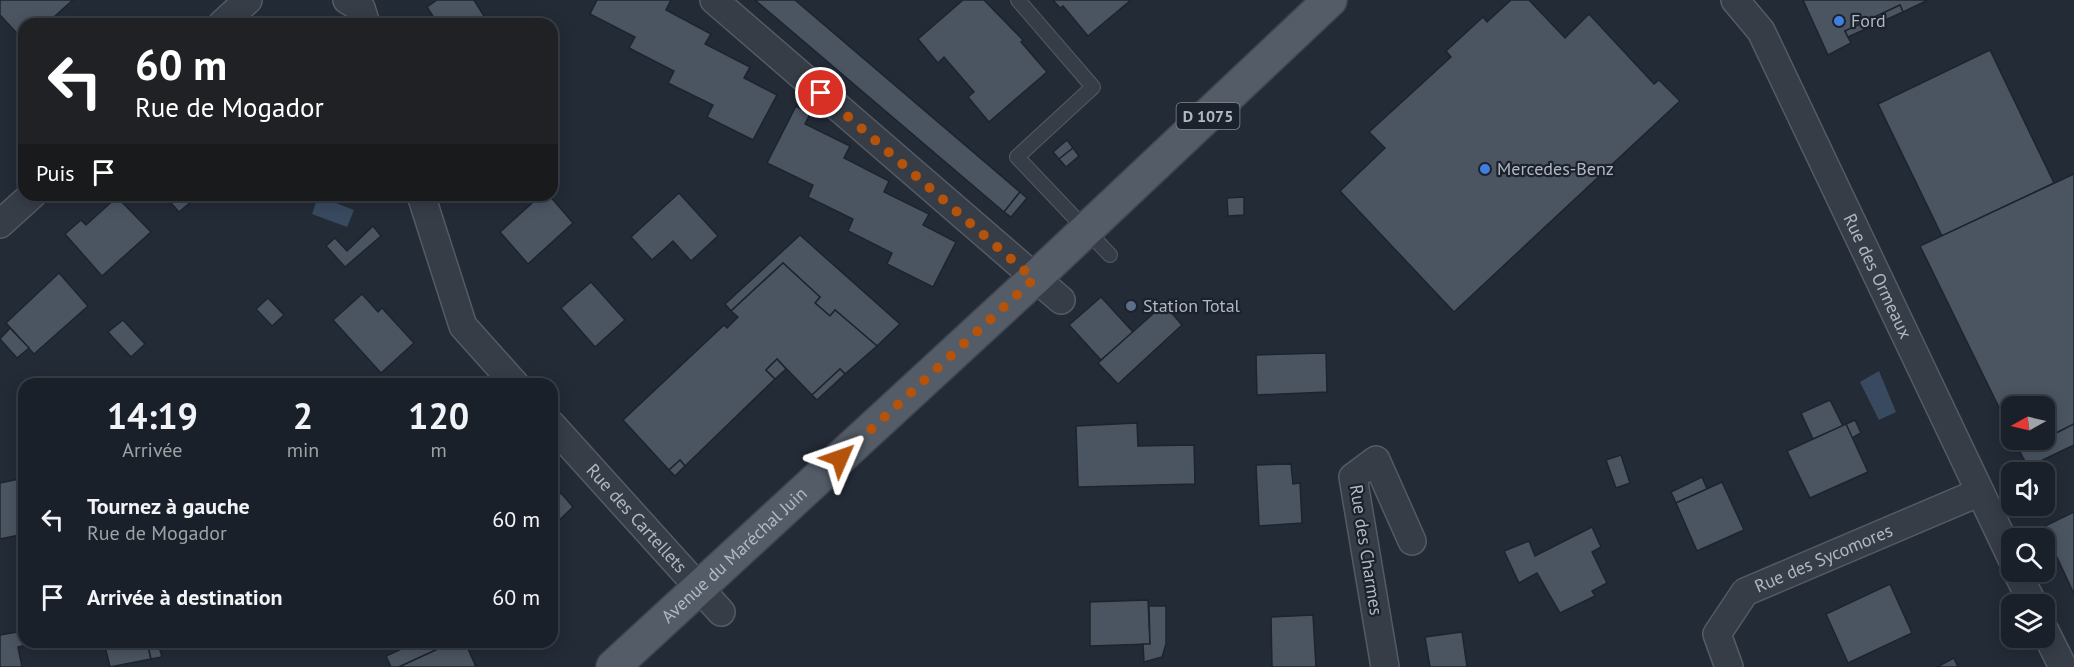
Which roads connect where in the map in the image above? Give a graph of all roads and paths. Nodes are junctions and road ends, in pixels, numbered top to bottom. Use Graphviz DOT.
graph roads {
  1 [pos="248,0"];
  2 [pos="347,0"];
  3 [pos="714,0"];
  4 [pos="1018,0"];
  5 [pos="1330,0"];
  6 [pos="1735,0"];
  7 [pos="228,18"];
  8 [pos="364,18"];
  9 [pos="25,201"];
  10 [pos="423,201"];
  11 [pos="0,224"];
  12 [pos="1085,231"];
  13 [pos="1110,255"];
  14 [pos="1034,279"];
  15 [pos="1061,300"];
  16 [pos="510,378"];
  17 [pos="558,432"];
  18 [pos="1980,492"];
  19 [pos="2001,536"];
  20 [pos="1412,541"];
  21 [pos="699,587"];
  22 [pos="721,612"];
  23 [pos="2054,648"];
  24 [pos="613,667"];
  25 [pos="1384,667"];
  26 [pos="1729,667"];
  27 [pos="2063,667"];
  1 -- 7 [label="street"];
  2 -- 8 [label="street"];
  3 -- 14 [label="street"];
  4 -- 12 [label="lane"];
  5 -- 12 [label="main road, Avenue du Maréchal Juin / D 1075"];
  6 -- 18 [label="street, Rue des Ormeaux"];
  9 -- 11 [label="street"];
  10 -- 16 [label="street"];
  12 -- 13 [label="lane"];
  12 -- 14 [label="main road, Avenue du Maréchal Juin / D 1075"];
  14 -- 15 [label="street"];
  14 -- 21 [label="main road, Avenue du Maréchal Juin / D 1075"];
  17 -- 21 [label="street, Rue des Cartellets"];
  18 -- 19 [label="street, Rue des Ormeaux"];
  18 -- 26 [label="street, Rue des Sycomores"];
  20 -- 25 [label="street, Rue des Charmes"];
  21 -- 22 [label="street, Rue des Cartellets"];
  21 -- 24 [label="main road, Avenue du Maréchal Juin / D 1075"];
  23 -- 27 [label="street"];
}
